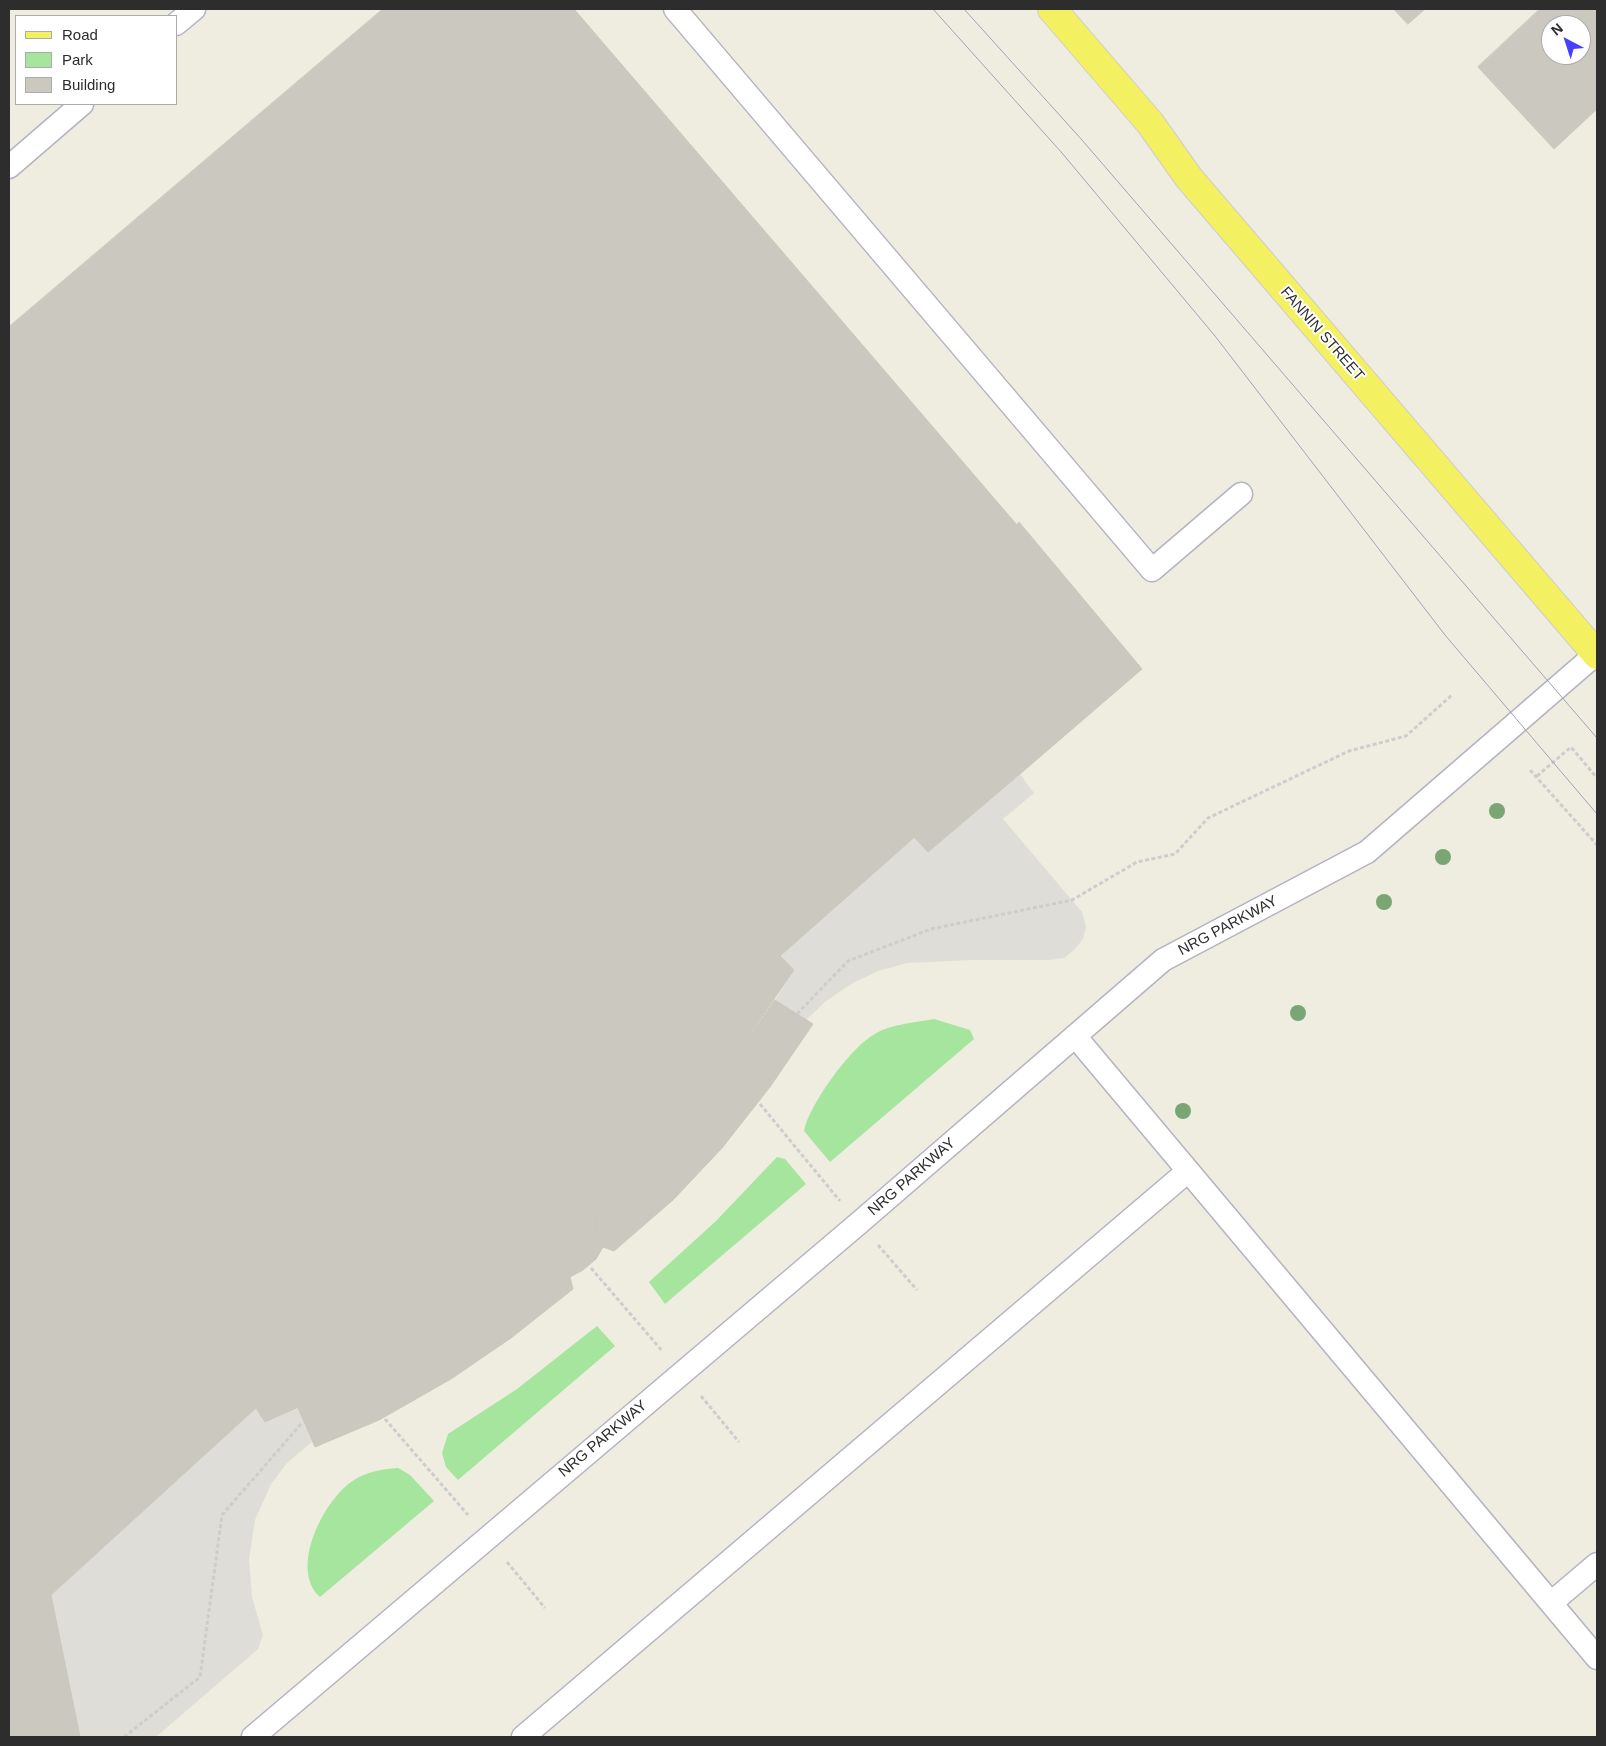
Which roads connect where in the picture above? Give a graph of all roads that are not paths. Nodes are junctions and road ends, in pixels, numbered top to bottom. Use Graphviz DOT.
graph roads {
  1 [pos="194,9"];
  2 [pos="675,9"];
  3 [pos="1052,9"];
  4 [pos="178,22"];
  5 [pos="81,105"];
  6 [pos="9,167"];
  7 [pos="1241,494"];
  8 [pos="1597,654"];
  9 [pos="1075,1036"];
  10 [pos="1188,1171"];
  11 [pos="1597,1564"];
  12 [pos="1551,1603"];
  13 [pos="1597,1658"];
  14 [pos="253,1737"];
  15 [pos="523,1737"];
  1 -- 4 [label="lane"];
  2 -- 7 [label="lane"];
  3 -- 8 [label="main road, FANNIN STREET"];
  5 -- 6 [label="lane"];
  8 -- 9 [label="lane, NRG PARKWAY"];
  9 -- 10 [label="lane"];
  9 -- 14 [label="lane, NRG PARKWAY"];
  10 -- 12 [label="lane"];
  10 -- 15 [label="lane"];
  11 -- 12 [label="lane"];
  12 -- 13 [label="lane"];
}
